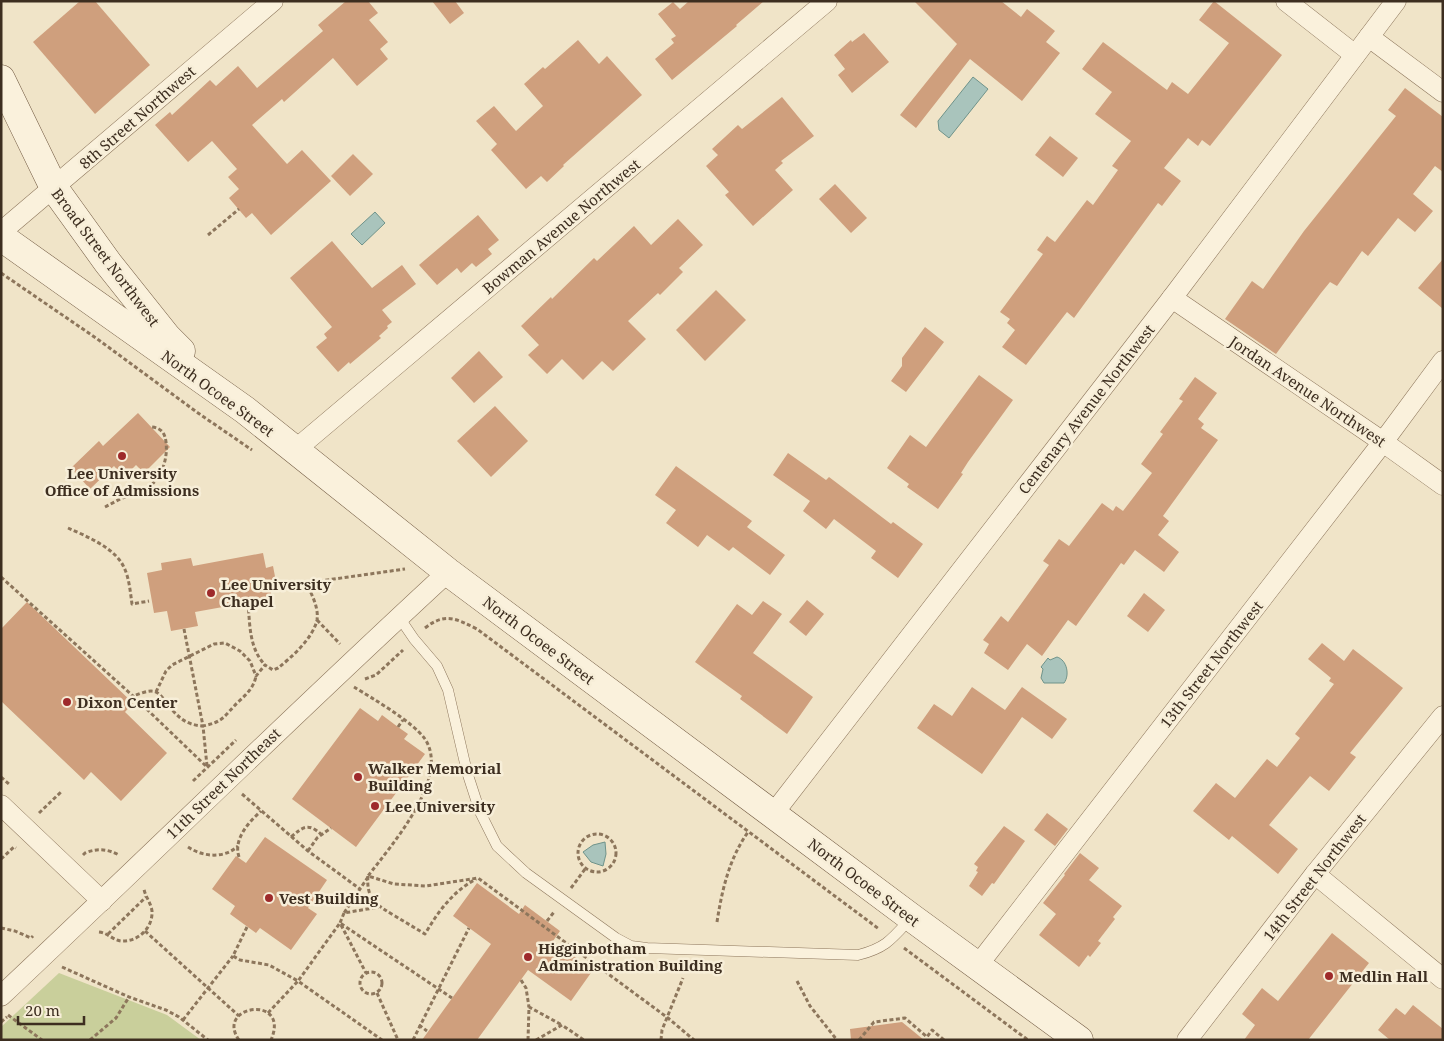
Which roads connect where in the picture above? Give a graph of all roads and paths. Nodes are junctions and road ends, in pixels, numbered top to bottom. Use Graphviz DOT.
graph roads {
  1 [pos="273,1"];
  2 [pos="827,1"];
  3 [pos="1286,1"];
  4 [pos="1396,1"];
  5 [pos="1369,37"];
  6 [pos="1355,55"];
  7 [pos="1,79"];
  8 [pos="1443,92"];
  9 [pos="54,188"];
  10 [pos="239,209"];
  11 [pos="1,232"];
  12 [pos="208,235"];
  13 [pos="1,237"];
  14 [pos="1,273"];
  15 [pos="1172,298"];
  16 [pos="1443,361"];
  17 [pos="245,410"];
  18 [pos="152,428"];
  19 [pos="1383,442"];
  20 [pos="252,450"];
  21 [pos="295,450"];
  22 [pos="1443,485"];
  23 [pos="105,507"];
  24 [pos="68,528"];
  25 [pos="406,564"];
  26 [pos="408,569"];
  27 [pos="448,572"];
  28 [pos="409,574"];
  29 [pos="1,576"];
  30 [pos="306,582"];
  31 [pos="286,587"];
  32 [pos="148,601"];
  33 [pos="248,603"];
  34 [pos="398,617"];
  35 [pos="316,620"];
  36 [pos="184,629"];
  37 [pos="348,638"];
  38 [pos="414,639"];
  39 [pos="341,645"];
  40 [pos="334,651"];
  41 [pos="190,656"];
  42 [pos="265,665"];
  43 [pos="256,676"];
  44 [pos="156,692"];
  45 [pos="133,696"];
  46 [pos="1443,716"];
  47 [pos="403,720"];
  48 [pos="203,726"];
  49 [pos="398,727"];
  50 [pos="242,734"];
  51 [pos="207,767"];
  52 [pos="1,777"];
  53 [pos="189,786"];
  54 [pos="14,789"];
  55 [pos="61,792"];
  56 [pos="242,794"];
  57 [pos="1,805"];
  58 [pos="32,807"];
  59 [pos="261,811"];
  60 [pos="39,813"];
  61 [pos="773,814"];
  62 [pos="45,819"];
  63 [pos="331,828"];
  64 [pos="748,832"];
  65 [pos="322,835"];
  66 [pos="291,837"];
  67 [pos="185,846"];
  68 [pos="238,846"];
  69 [pos="76,850"];
  70 [pos="308,851"];
  71 [pos="239,857"];
  72 [pos="116,862"];
  73 [pos="585,869"];
  74 [pos="1315,874"];
  75 [pos="368,876"];
  76 [pos="478,878"];
  77 [pos="360,889"];
  78 [pos="146,897"];
  79 [pos="563,900"];
  80 [pos="102,901"];
  81 [pos="378,907"];
  82 [pos="344,913"];
  83 [pos="912,918"];
  84 [pos="717,922"];
  85 [pos="340,923"];
  86 [pos="247,927"];
  87 [pos="1,928"];
  88 [pos="469,928"];
  89 [pos="145,931"];
  90 [pos="37,932"];
  91 [pos="108,934"];
  92 [pos="892,939"];
  93 [pos="233,956"];
  94 [pos="978,965"];
  95 [pos="61,966"];
  96 [pos="366,973"];
  97 [pos="683,978"];
  98 [pos="1443,979"];
  99 [pos="521,980"];
  100 [pos="298,981"];
  101 [pos="797,981"];
  102 [pos="208,987"];
  103 [pos="439,987"];
  104 [pos="377,993"];
  105 [pos="1,996"];
  106 [pos="129,997"];
  107 [pos="452,998"];
  108 [pos="530,1007"];
  109 [pos="268,1013"];
  110 [pos="8,1015"];
  111 [pos="239,1016"];
  112 [pos="668,1018"];
  113 [pos="182,1020"];
  114 [pos="419,1025"];
  115 [pos="562,1025"];
  116 [pos="428,1032"];
  117 [pos="42,1040"];
  118 [pos="90,1040"];
  119 [pos="208,1040"];
  120 [pos="239,1040"];
  121 [pos="271,1040"];
  122 [pos="382,1040"];
  123 [pos="398,1040"];
  124 [pos="413,1040"];
  125 [pos="528,1040"];
  126 [pos="536,1040"];
  127 [pos="584,1040"];
  128 [pos="661,1040"];
  129 [pos="694,1040"];
  130 [pos="837,1040"];
  131 [pos="859,1040"];
  132 [pos="944,1040"];
  133 [pos="1028,1040"];
  134 [pos="1079,1040"];
  135 [pos="1186,1040"];
  1 -- 9 [label="street, 8th Street Northwest"];
  2 -- 21 [label="street, Bowman Avenue Northwest"];
  3 -- 6 [label="street"];
  4 -- 5 [label="street, Centenary Avenue Northwest"];
  5 -- 6 [label="street, Centenary Avenue Northwest"];
  5 -- 8 [label="street"];
  6 -- 15 [label="street, Centenary Avenue Northwest"];
  7 -- 9 [label="main road, Broad Street Northwest"];
  9 -- 11 [label="street, 8th Street Northwest"];
  9 -- 17 [label="main road, Broad Street Northwest"];
  10 -- 12 [label="path"];
  13 -- 17 [label="main road, North Ocoee Street"];
  14 -- 20 [label="path"];
  15 -- 19 [label="street, Jordan Avenue Northwest"];
  15 -- 61 [label="street, Centenary Avenue Northwest"];
  16 -- 19 [label="street, 13th Street Northwest"];
  17 -- 21 [label="main road, North Ocoee Street"];
  18 -- 23 [label="path"];
  19 -- 22 [label="street, Jordan Avenue Northwest"];
  19 -- 94 [label="street, 13th Street Northwest"];
  21 -- 27 [label="main road, North Ocoee Street"];
  24 -- 32 [label="path"];
  25 -- 26 [label="path"];
  26 -- 28 [label="path"];
  26 -- 30 [label="path"];
  27 -- 34 [label="street, 11th Street Northeast"];
  27 -- 61 [label="main road, North Ocoee Street"];
  29 -- 45 [label="path"];
  30 -- 31 [label="path"];
  30 -- 35 [label="path"];
  33 -- 42 [label="path"];
  34 -- 38 [label="lane"];
  34 -- 80 [label="street, 11th Street Northeast"];
  35 -- 39 [label="path"];
  35 -- 42 [label="path"];
  36 -- 41 [label="path"];
  37 -- 39 [label="path"];
  38 -- 47 [label="path"];
  38 -- 64 [label="path"];
  38 -- 79 [label="lane"];
  39 -- 40 [label="path"];
  41 -- 43 [label="path"];
  41 -- 44 [label="path"];
  41 -- 48 [label="path"];
  42 -- 43 [label="path"];
  43 -- 48 [label="path"];
  44 -- 45 [label="path"];
  44 -- 48 [label="path"];
  45 -- 51 [label="path"];
  46 -- 74 [label="street, 14th Street Northwest"];
  47 -- 49 [label="path"];
  47 -- 75 [label="path"];
  48 -- 51 [label="path"];
  50 -- 51 [label="path"];
  51 -- 53 [label="path"];
  52 -- 54 [label="path"];
  55 -- 60 [label="path"];
  56 -- 59 [label="path"];
  57 -- 80 [label="street"];
  58 -- 60 [label="path"];
  59 -- 66 [label="path"];
  59 -- 68 [label="path"];
  60 -- 62 [label="path"];
  61 -- 83 [label="main road, North Ocoee Street"];
  63 -- 65 [label="path"];
  64 -- 84 [label="path"];
  64 -- 92 [label="path"];
  65 -- 66 [label="path"];
  65 -- 70 [label="path"];
  66 -- 70 [label="path"];
  67 -- 68 [label="path"];
  68 -- 71 [label="path"];
  69 -- 72 [label="path"];
  70 -- 77 [label="path"];
  73 -- 73 [label="path"];
  73 -- 79 [label="path"];
  74 -- 98 [label="street"];
  74 -- 135 [label="street, 14th Street Northwest"];
  75 -- 76 [label="path"];
  75 -- 77 [label="path"];
  75 -- 81 [label="path"];
  76 -- 81 [label="path"];
  76 -- 112 [label="path"];
  77 -- 82 [label="path"];
  78 -- 91 [label="path"];
  79 -- 92 [label="lane"];
  80 -- 105 [label="street, 11th Street Northeast"];
  81 -- 82 [label="path"];
  82 -- 85 [label="path"];
  83 -- 92 [label="lane"];
  83 -- 94 [label="main road, North Ocoee Street"];
  85 -- 96 [label="path"];
  85 -- 100 [label="path"];
  85 -- 103 [label="path"];
  86 -- 93 [label="path"];
  87 -- 90 [label="path"];
  88 -- 103 [label="path"];
  89 -- 102 [label="path"];
  92 -- 133 [label="path"];
  93 -- 100 [label="path"];
  93 -- 102 [label="path"];
  94 -- 134 [label="main road, North Ocoee Street"];
  95 -- 106 [label="path"];
  96 -- 104 [label="path"];
  96 -- 104 [label="path"];
  97 -- 112 [label="path"];
  99 -- 108 [label="path"];
  100 -- 109 [label="path"];
  100 -- 122 [label="path"];
  101 -- 130 [label="path"];
  102 -- 111 [label="path"];
  102 -- 113 [label="path"];
  103 -- 107 [label="path"];
  103 -- 114 [label="path"];
  104 -- 123 [label="path"];
  106 -- 113 [label="path"];
  106 -- 118 [label="path"];
  108 -- 115 [label="path"];
  108 -- 125 [label="path"];
  109 -- 111 [label="path"];
  109 -- 121 [label="path"];
  110 -- 117 [label="path"];
  111 -- 120 [label="path"];
  112 -- 128 [label="path"];
  112 -- 129 [label="path"];
  113 -- 119 [label="path"];
  114 -- 116 [label="path"];
  114 -- 124 [label="path"];
  115 -- 126 [label="path"];
  115 -- 127 [label="path"];
  131 -- 132 [label="path"];
}
